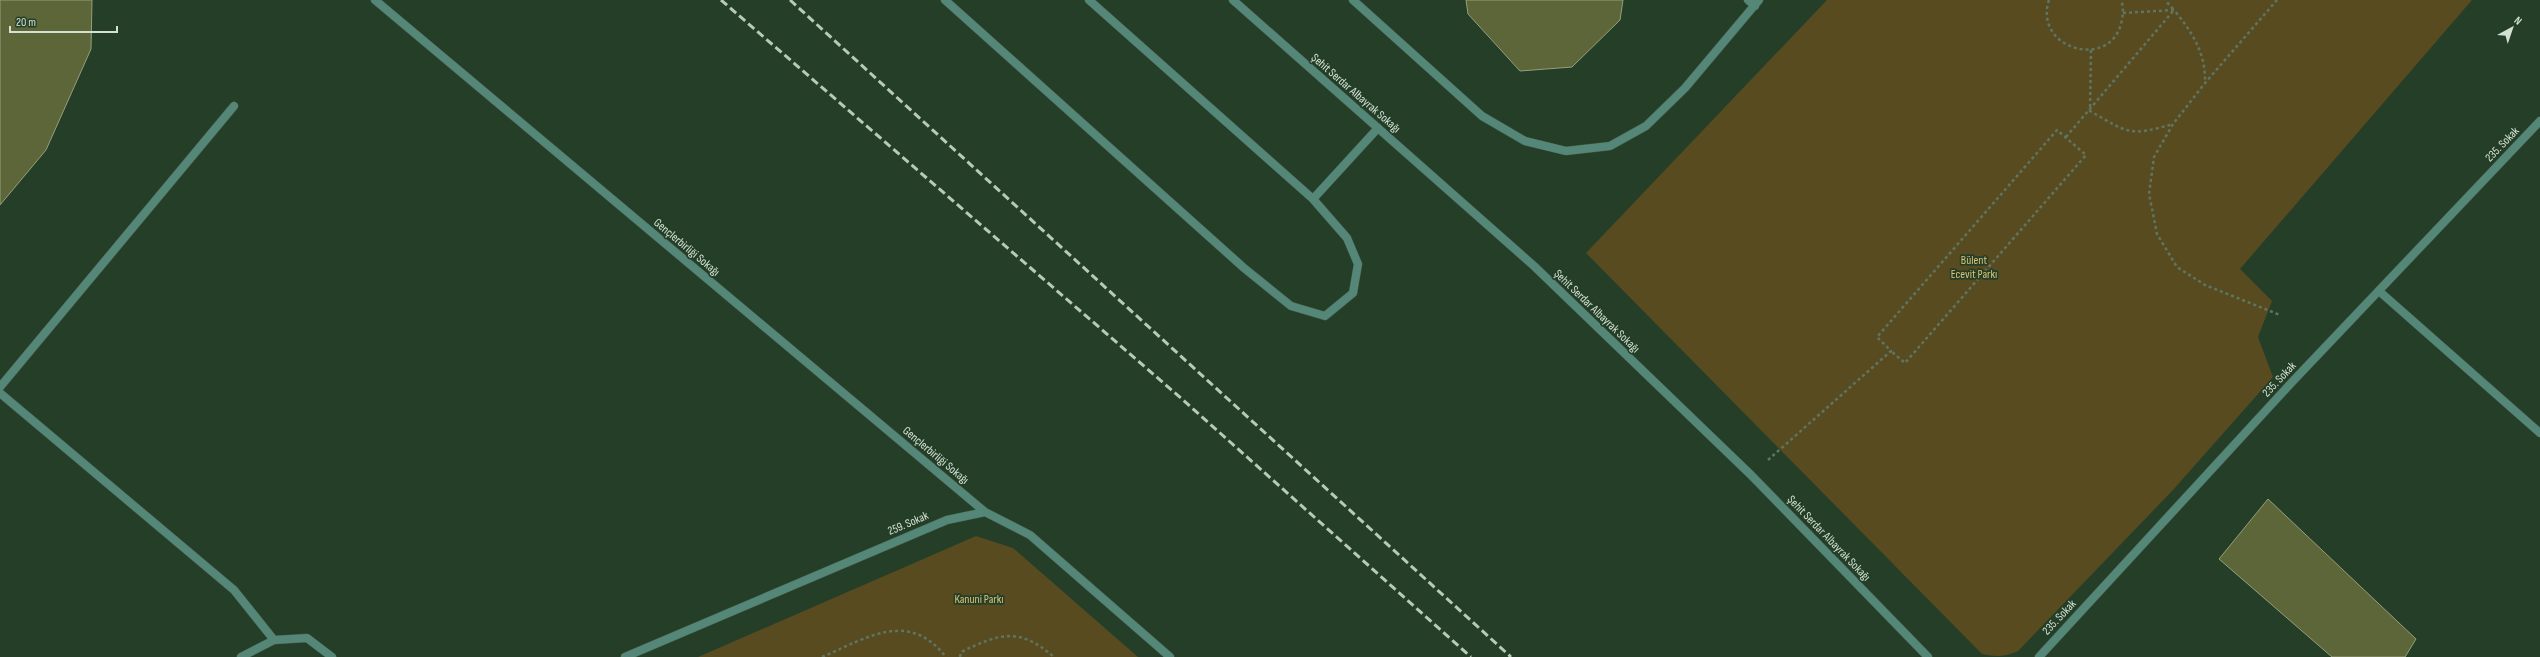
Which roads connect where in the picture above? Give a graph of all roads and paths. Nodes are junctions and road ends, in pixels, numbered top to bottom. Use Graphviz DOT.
graph roads {
  1 [pos="375,0"];
  2 [pos="945,0"];
  3 [pos="1089,0"];
  4 [pos="1233,0"];
  5 [pos="1353,0"];
  6 [pos="1748,0"];
  7 [pos="2049,0"];
  8 [pos="2121,0"];
  9 [pos="2165,0"];
  10 [pos="2277,0"];
  11 [pos="1757,3"];
  12 [pos="2174,10"];
  13 [pos="2123,12"];
  14 [pos="2091,50"];
  15 [pos="2205,83"];
  16 [pos="234,106"];
  17 [pos="2090,111"];
  18 [pos="2540,121"];
  19 [pos="2173,124"];
  20 [pos="1378,128"];
  21 [pos="2066,137"];
  22 [pos="1312,199"];
  23 [pos="2379,291"];
  24 [pos="2280,315"];
  25 [pos="1891,351"];
  26 [pos="0,387"];
  27 [pos="0,393"];
  28 [pos="2540,433"];
  29 [pos="1751,475"];
  30 [pos="985,512"];
  31 [pos="274,640"];
  32 [pos="241,657"];
  33 [pos="332,657"];
  34 [pos="625,657"];
  35 [pos="822,657"];
  36 [pos="946,657"];
  37 [pos="960,657"];
  38 [pos="1054,657"];
  39 [pos="1170,657"];
  40 [pos="1928,657"];
  41 [pos="2040,657"];
  1 -- 30 [label="street, Gençlerbirliği Sokağı"];
  2 -- 22 [label="street"];
  3 -- 22 [label="street"];
  4 -- 20 [label="street, Şehit Serdar Albayrak Sokağı"];
  5 -- 11 [label="street"];
  6 -- 11 [label="street"];
  7 -- 14 [label="path"];
  8 -- 13 [label="path"];
  9 -- 12 [label="path"];
  10 -- 15 [label="path"];
  12 -- 13 [label="path"];
  12 -- 15 [label="path"];
  12 -- 17 [label="path"];
  13 -- 14 [label="path"];
  14 -- 17 [label="path"];
  15 -- 19 [label="path"];
  16 -- 26 [label="street"];
  17 -- 19 [label="path"];
  17 -- 21 [label="path"];
  18 -- 23 [label="street, 235. Sokak"];
  19 -- 24 [label="path"];
  20 -- 22 [label="street"];
  20 -- 29 [label="street, Şehit Serdar Albayrak Sokağı"];
  21 -- 25 [label="path"];
  21 -- 25 [label="path"];
  23 -- 28 [label="street"];
  23 -- 41 [label="street, 235. Sokak"];
  25 -- 29 [label="path"];
  27 -- 31 [label="street"];
  29 -- 40 [label="street, Şehit Serdar Albayrak Sokağı"];
  30 -- 34 [label="street, 259. Sokak"];
  30 -- 39 [label="street"];
  31 -- 32 [label="street"];
  31 -- 33 [label="street"];
  35 -- 36 [label="path"];
  37 -- 38 [label="path"];
}
